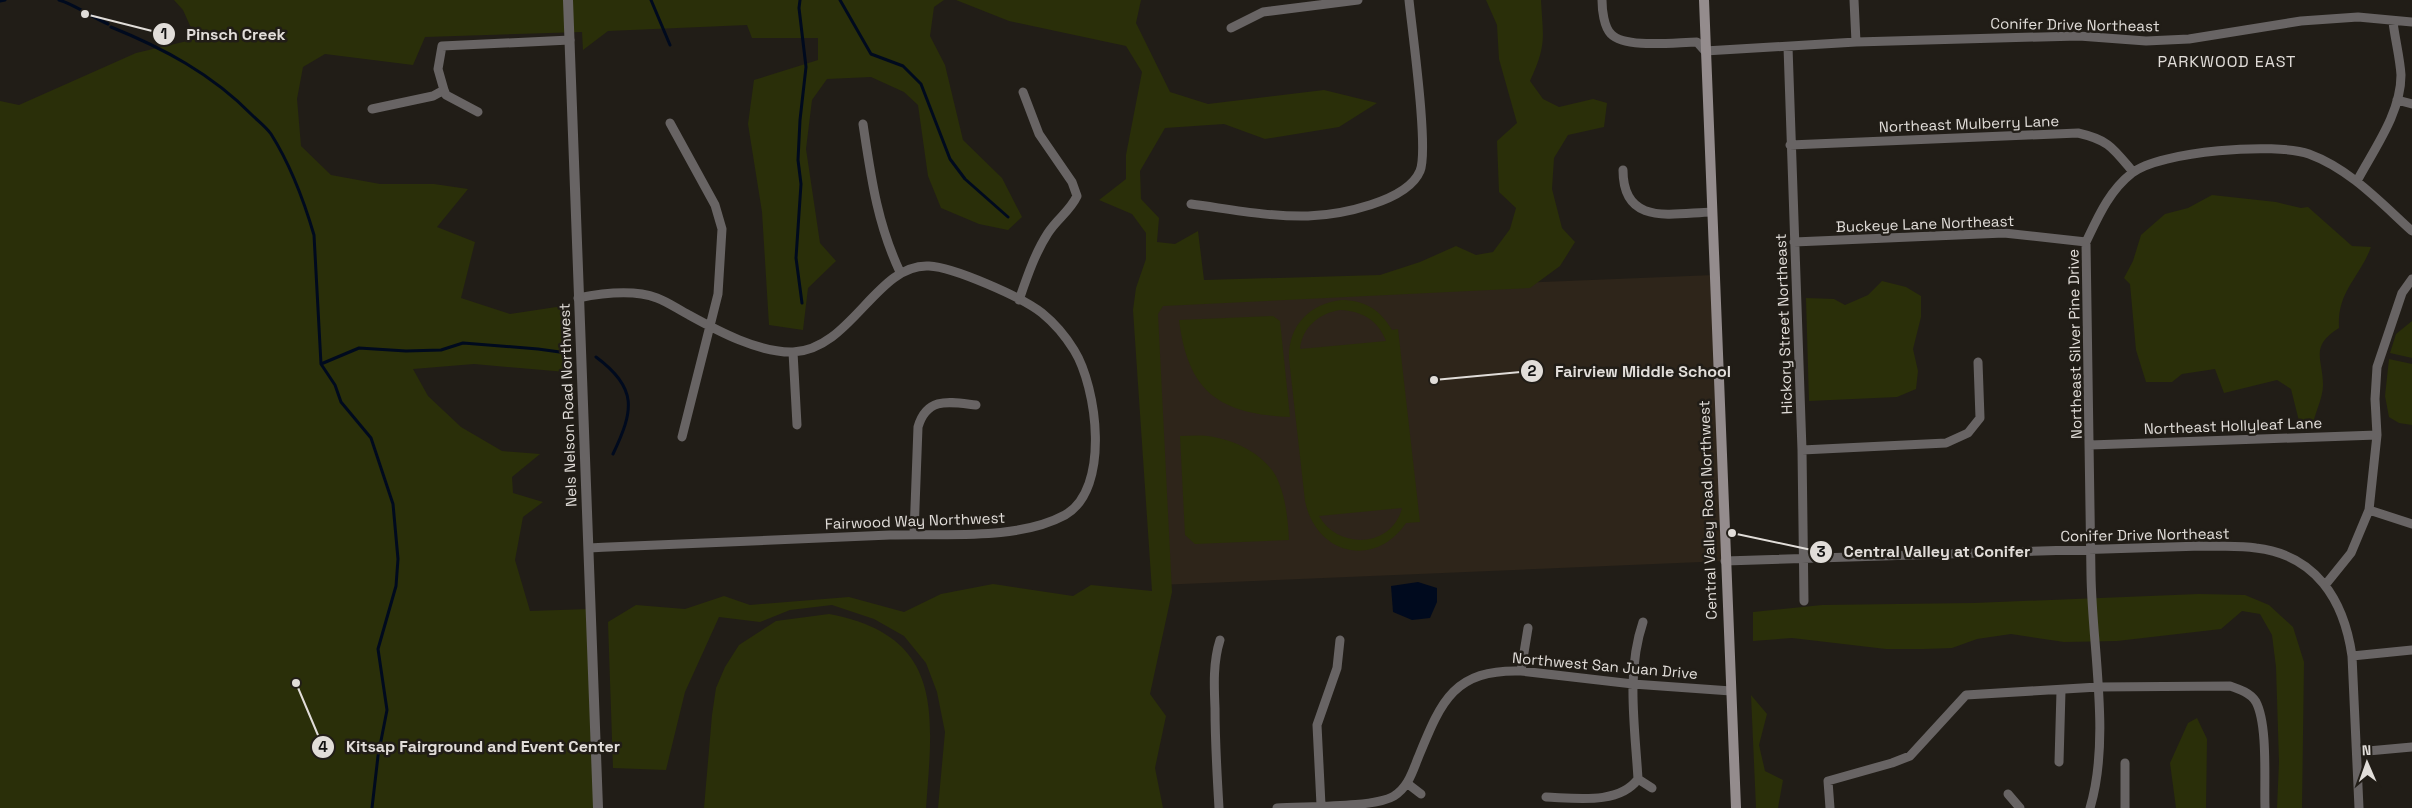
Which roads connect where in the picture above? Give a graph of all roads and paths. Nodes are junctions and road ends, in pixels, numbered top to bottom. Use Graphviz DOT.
graph roads {
  1 [pos="568,0"];
  2 [pos="1358,0"];
  3 [pos="1409,0"];
  4 [pos="1602,0"];
  5 [pos="1704,0"];
  6 [pos="1854,0"];
  7 [pos="2393,22"];
  8 [pos="2412,22"];
  9 [pos="1231,28"];
  10 [pos="570,40"];
  11 [pos="1856,42"];
  12 [pos="1788,47"];
  13 [pos="1706,51"];
  14 [pos="445,92"];
  15 [pos="1023,92"];
  16 [pos="2397,100"];
  17 [pos="2412,104"];
  18 [pos="372,109"];
  19 [pos="478,112"];
  20 [pos="670,123"];
  21 [pos="864,124"];
  22 [pos="1790,145"];
  23 [pos="1624,170"];
  24 [pos="2133,172"];
  25 [pos="2357,181"];
  26 [pos="1191,204"];
  27 [pos="1712,212"];
  28 [pos="2412,231"];
  29 [pos="1794,242"];
  30 [pos="2086,242"];
  31 [pos="900,272"];
  32 [pos="2412,279"];
  33 [pos="578,298"];
  34 [pos="1018,300"];
  35 [pos="709,326"];
  36 [pos="793,352"];
  37 [pos="1978,362"];
  38 [pos="976,406"];
  39 [pos="798,425"];
  40 [pos="2376,435"];
  41 [pos="682,437"];
  42 [pos="2090,445"];
  43 [pos="1802,450"];
  44 [pos="2368,510"];
  45 [pos="2412,524"];
  46 [pos="914,534"];
  47 [pos="589,548"];
  48 [pos="2092,549"];
  49 [pos="1805,560"];
  50 [pos="1725,562"];
  51 [pos="2326,584"];
  52 [pos="1804,601"];
  53 [pos="1643,622"];
  54 [pos="1528,628"];
  55 [pos="1220,640"];
  56 [pos="1340,640"];
  57 [pos="2412,650"];
  58 [pos="2352,656"];
  59 [pos="1521,670"];
  60 [pos="1633,684"];
  61 [pos="2098,688"];
  62 [pos="1731,690"];
  63 [pos="2061,690"];
  64 [pos="2412,747"];
  65 [pos="2357,752"];
  66 [pos="2059,762"];
  67 [pos="2125,763"];
  68 [pos="1638,779"];
  69 [pos="1408,784"];
  70 [pos="1652,788"];
  71 [pos="1421,794"];
  72 [pos="2008,794"];
  73 [pos="1546,797"];
  74 [pos="1321,805"];
  75 [pos="598,808"];
  76 [pos="1219,808"];
  77 [pos="1277,808"];
  78 [pos="1736,808"];
  79 [pos="1830,808"];
  80 [pos="2020,808"];
  81 [pos="2090,808"];
  82 [pos="2125,808"];
  83 [pos="2265,808"];
  84 [pos="2359,808"];
  1 -- 10 [label="street, Nels Nelson Road Northwest"];
  2 -- 9 [label="street"];
  3 -- 26 [label="street"];
  4 -- 13 [label="street"];
  5 -- 13 [label="main road, Central Valley Road Northwest"];
  6 -- 11 [label="street"];
  7 -- 8 [label="street, Conifer Drive Northeast"];
  7 -- 11 [label="street, Conifer Drive Northeast"];
  7 -- 16 [label="street"];
  10 -- 14 [label="street"];
  10 -- 33 [label="street, Nels Nelson Road Northwest"];
  11 -- 12 [label="street, Conifer Drive Northeast"];
  12 -- 13 [label="street, Conifer Drive Northeast"];
  12 -- 22 [label="street, Hickory Street Northeast"];
  13 -- 27 [label="main road, Central Valley Road Northwest"];
  14 -- 18 [label="street"];
  14 -- 19 [label="street"];
  15 -- 34 [label="street"];
  16 -- 17 [label="street"];
  16 -- 25 [label="street"];
  20 -- 35 [label="street"];
  21 -- 31 [label="street"];
  22 -- 24 [label="street, Northeast Mulberry Lane"];
  22 -- 29 [label="street, Hickory Street Northeast"];
  23 -- 27 [label="street"];
  24 -- 25 [label="street, Northeast Silver Pine Drive"];
  24 -- 30 [label="street, Northeast Silver Pine Drive"];
  25 -- 28 [label="street, Northeast Silver Pine Drive"];
  27 -- 50 [label="main road, Central Valley Road Northwest"];
  29 -- 30 [label="street, Buckeye Lane Northeast"];
  29 -- 43 [label="street, Hickory Street Northeast"];
  30 -- 42 [label="street, Northeast Silver Pine Drive"];
  31 -- 34 [label="street, Fairwood Way Northwest"];
  31 -- 36 [label="street"];
  32 -- 40 [label="street"];
  33 -- 35 [label="street"];
  33 -- 47 [label="street, Nels Nelson Road Northwest"];
  34 -- 46 [label="street, Fairwood Way Northwest"];
  35 -- 36 [label="street"];
  35 -- 41 [label="street"];
  36 -- 39 [label="street"];
  37 -- 43 [label="street"];
  38 -- 46 [label="street"];
  40 -- 42 [label="street, Northeast Hollyleaf Lane"];
  40 -- 44 [label="street"];
  42 -- 48 [label="street, Northeast Silver Pine Drive"];
  43 -- 49 [label="street, Hickory Street Northeast"];
  44 -- 45 [label="street"];
  44 -- 51 [label="street"];
  46 -- 47 [label="street, Fairwood Way Northwest"];
  47 -- 75 [label="street, Nels Nelson Road Northwest"];
  48 -- 49 [label="street, Conifer Drive Northeast"];
  48 -- 51 [label="street, Conifer Drive Northeast"];
  48 -- 61 [label="street, Northeast Silver Pine Drive"];
  49 -- 50 [label="street, Conifer Drive Northeast"];
  49 -- 52 [label="street, Hickory Street Northeast"];
  50 -- 62 [label="main road, Central Valley Road Northwest"];
  51 -- 58 [label="street, Conifer Drive Northeast"];
  53 -- 60 [label="street"];
  54 -- 59 [label="street"];
  55 -- 76 [label="street"];
  56 -- 74 [label="street"];
  57 -- 58 [label="street"];
  58 -- 65 [label="street, Conifer Drive Northeast"];
  59 -- 60 [label="street, Northwest San Juan Drive"];
  59 -- 69 [label="street, Northwest San Juan Drive"];
  60 -- 62 [label="street, Northwest San Juan Drive"];
  60 -- 68 [label="street"];
  61 -- 63 [label="street"];
  61 -- 81 [label="street, Northeast Silver Pine Drive"];
  61 -- 83 [label="street"];
  62 -- 78 [label="main road, Central Valley Road Northwest"];
  63 -- 66 [label="street"];
  63 -- 79 [label="street"];
  64 -- 65 [label="street"];
  65 -- 84 [label="street, Conifer Drive Northeast"];
  67 -- 82 [label="street"];
  68 -- 70 [label="street"];
  68 -- 73 [label="street"];
  69 -- 71 [label="street"];
  69 -- 74 [label="street"];
  72 -- 80 [label="street"];
  74 -- 77 [label="street"];
}
